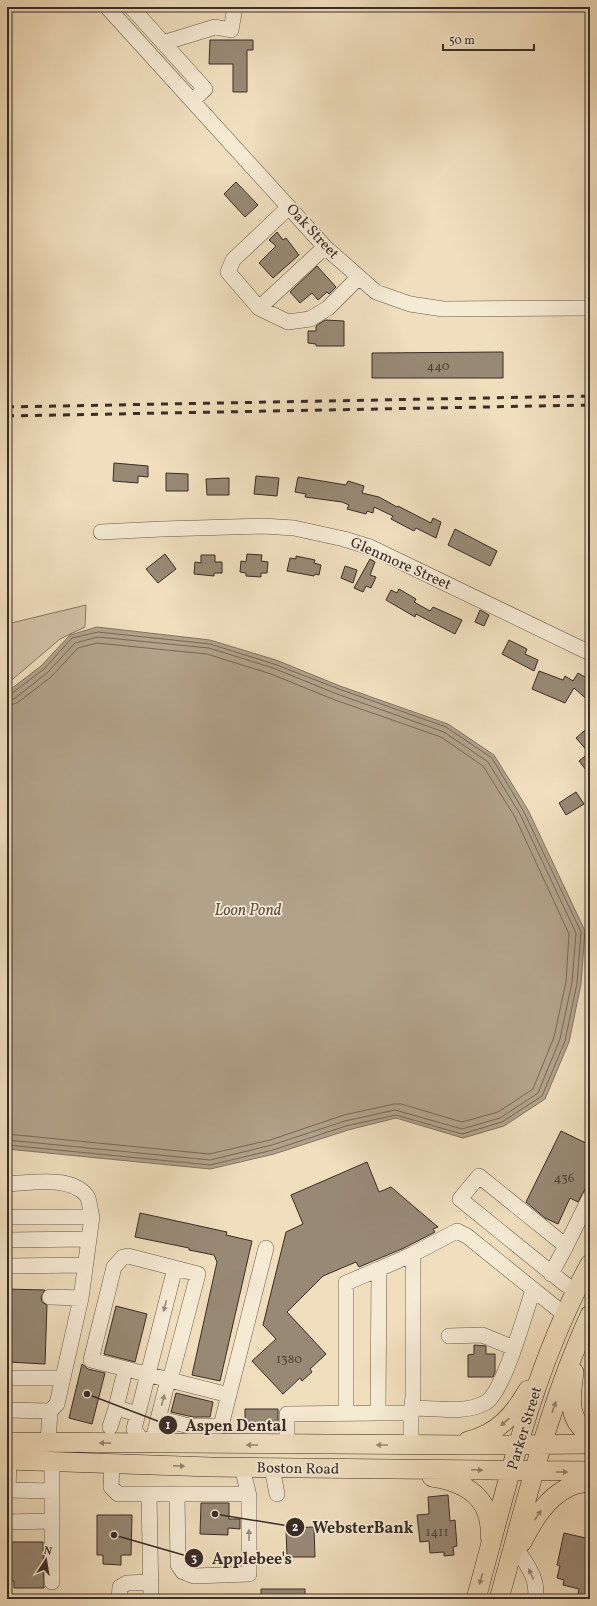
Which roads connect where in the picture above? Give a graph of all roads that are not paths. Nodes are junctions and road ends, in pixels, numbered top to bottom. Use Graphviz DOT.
graph roads {
  1 [pos="107,7"];
  2 [pos="131,7"];
  3 [pos="235,7"];
  4 [pos="163,43"];
  5 [pos="193,100"];
  6 [pos="289,207"];
  7 [pos="325,247"];
  8 [pos="358,278"];
  9 [pos="259,308"];
  10 [pos="590,308"];
  11 [pos="101,532"];
  12 [pos="590,653"];
  13 [pos="7,1184"];
  14 [pos="590,1197"];
  15 [pos="7,1217"];
  16 [pos="92,1217"];
  17 [pos="89,1239"];
  18 [pos="7,1240"];
  19 [pos="566,1246"];
  20 [pos="266,1248"];
  21 [pos="413,1254"];
  22 [pos="590,1264"];
  23 [pos="85,1265"];
  24 [pos="7,1266"];
  25 [pos="175,1268"];
  26 [pos="379,1269"];
  27 [pos="551,1274"];
  28 [pos="533,1290"];
  29 [pos="576,1291"];
  30 [pos="50,1297"];
  31 [pos="81,1298"];
  32 [pos="590,1315"];
  33 [pos="562,1322"];
  34 [pos="449,1336"];
  35 [pos="577,1346"];
  36 [pos="514,1348"];
  37 [pos="148,1375"];
  38 [pos="7,1378"];
  39 [pos="63,1378"];
  40 [pos="123,1379"];
  41 [pos="169,1380"];
  42 [pos="229,1395"];
  43 [pos="116,1408"];
  44 [pos="7,1410"];
  45 [pos="412,1410"];
  46 [pos="50,1412"];
  47 [pos="346,1413"];
  48 [pos="378,1413"];
  49 [pos="138,1414"];
  50 [pos="158,1418"];
  51 [pos="110,1427"];
  52 [pos="590,1436"];
  53 [pos="144,1444"];
  54 [pos="542,1444"];
  55 [pos="590,1444"];
  56 [pos="287,1445"];
  57 [pos="411,1445"];
  58 [pos="442,1445"];
  59 [pos="519,1445"];
  60 [pos="50,1452"];
  61 [pos="8,1454"];
  62 [pos="112,1463"];
  63 [pos="242,1467"];
  64 [pos="272,1468"];
  65 [pos="380,1468"];
  66 [pos="512,1471"];
  67 [pos="534,1471"];
  68 [pos="590,1471"];
  69 [pos="590,1481"];
  70 [pos="7,1490"];
  71 [pos="52,1491"];
  72 [pos="149,1494"];
  73 [pos="177,1494"];
  74 [pos="248,1494"];
  75 [pos="277,1494"];
  76 [pos="52,1521"];
  77 [pos="7,1522"];
  78 [pos="518,1551"];
  79 [pos="487,1558"];
  80 [pos="506,1574"];
  81 [pos="52,1582"];
  82 [pos="151,1582"];
  83 [pos="119,1599"];
  84 [pos="151,1599"];
  85 [pos="476,1599"];
  86 [pos="499,1599"];
  87 [pos="535,1599"];
  1 -- 5 [label="street, Oak Street"];
  2 -- 4 [label="street"];
  3 -- 4 [label="street"];
  4 -- 5 [label="street"];
  5 -- 6 [label="street, Oak Street"];
  6 -- 7 [label="street, Oak Street"];
  6 -- 9 [label="street"];
  7 -- 8 [label="street, Oak Street"];
  7 -- 9 [label="street"];
  8 -- 9 [label="street"];
  8 -- 10 [label="street, Oak Street"];
  11 -- 12 [label="street, Glenmore Street"];
  13 -- 16 [label="street"];
  14 -- 19 [label="street"];
  15 -- 16 [label="street"];
  16 -- 17 [label="street"];
  17 -- 18 [label="street"];
  17 -- 23 [label="street"];
  19 -- 27 [label="street"];
  19 -- 27 [label="street"];
  20 -- 42 [label="street"];
  21 -- 26 [label="street"];
  21 -- 28 [label="street"];
  21 -- 45 [label="street"];
  22 -- 29 [label="main road, Parker Street"];
  23 -- 24 [label="street"];
  23 -- 31 [label="street"];
  25 -- 37 [label="street, one-way"];
  25 -- 37 [label="street"];
  25 -- 41 [label="street"];
  26 -- 47 [label="street"];
  26 -- 48 [label="street"];
  27 -- 29 [label="street"];
  28 -- 33 [label="street"];
  28 -- 36 [label="street"];
  29 -- 33 [label="main road, Parker Street"];
  30 -- 31 [label="street"];
  31 -- 39 [label="street"];
  32 -- 35 [label="main road, Parker Street"];
  33 -- 58 [label="main road, one-way"];
  33 -- 59 [label="main road, Parker Street"];
  34 -- 36 [label="street"];
  35 -- 52 [label="main road"];
  54 -- 35 [label="main road, Parker Street, one-way"];
  36 -- 45 [label="street"];
  37 -- 41 [label="street"];
  37 -- 49 [label="street"];
  38 -- 39 [label="street"];
  39 -- 46 [label="street"];
  40 -- 43 [label="street"];
  41 -- 42 [label="street"];
  50 -- 41 [label="street, one-way"];
  42 -- 50 [label="street"];
  43 -- 49 [label="street"];
  43 -- 51 [label="street"];
  44 -- 46 [label="street"];
  45 -- 48 [label="street"];
  45 -- 57 [label="street"];
  46 -- 60 [label="street"];
  47 -- 48 [label="street"];
  47 -- 56 [label="street"];
  49 -- 53 [label="street"];
  50 -- 53 [label="street"];
  56 -- 53 [label="main road, Boston Road, one-way"];
  53 -- 60 [label="main road, Boston Road, one-way"];
  54 -- 55 [label="main road, Boston Road"];
  54 -- 59 [label="main road, Boston Road"];
  54 -- 67 [label="main road, Parker Street"];
  57 -- 56 [label="main road, Boston Road, one-way"];
  57 -- 58 [label="main road, Boston Road"];
  58 -- 59 [label="main road, Boston Road"];
  59 -- 66 [label="main road, Parker Street"];
  60 -- 61 [label="main road, Boston Road"];
  60 -- 62 [label="main road, Boston Road"];
  60 -- 71 [label="street"];
  61 -- 70 [label="street"];
  62 -- 63 [label="main road, Boston Road, one-way"];
  62 -- 72 [label="street"];
  63 -- 64 [label="main road, Boston Road"];
  63 -- 74 [label="street"];
  64 -- 65 [label="main road, Boston Road"];
  64 -- 75 [label="street"];
  65 -- 66 [label="main road, Boston Road, one-way"];
  65 -- 79 [label="main road"];
  66 -- 67 [label="main road, Boston Road"];
  66 -- 79 [label="main road, Parker Street"];
  67 -- 68 [label="main road, Boston Road, one-way"];
  67 -- 80 [label="main road, Parker Street"];
  78 -- 69 [label="main road, one-way"];
  70 -- 71 [label="street"];
  71 -- 76 [label="street"];
  72 -- 73 [label="street"];
  72 -- 82 [label="street"];
  73 -- 74 [label="street"];
  73 -- 74 [label="street, one-way"];
  76 -- 77 [label="street"];
  76 -- 81 [label="street"];
  78 -- 80 [label="main road"];
  87 -- 78 [label="street, one-way"];
  79 -- 85 [label="main road, Parker Street, one-way"];
  80 -- 86 [label="main road, Parker Street"];
  82 -- 83 [label="street"];
  82 -- 84 [label="street"];
}
